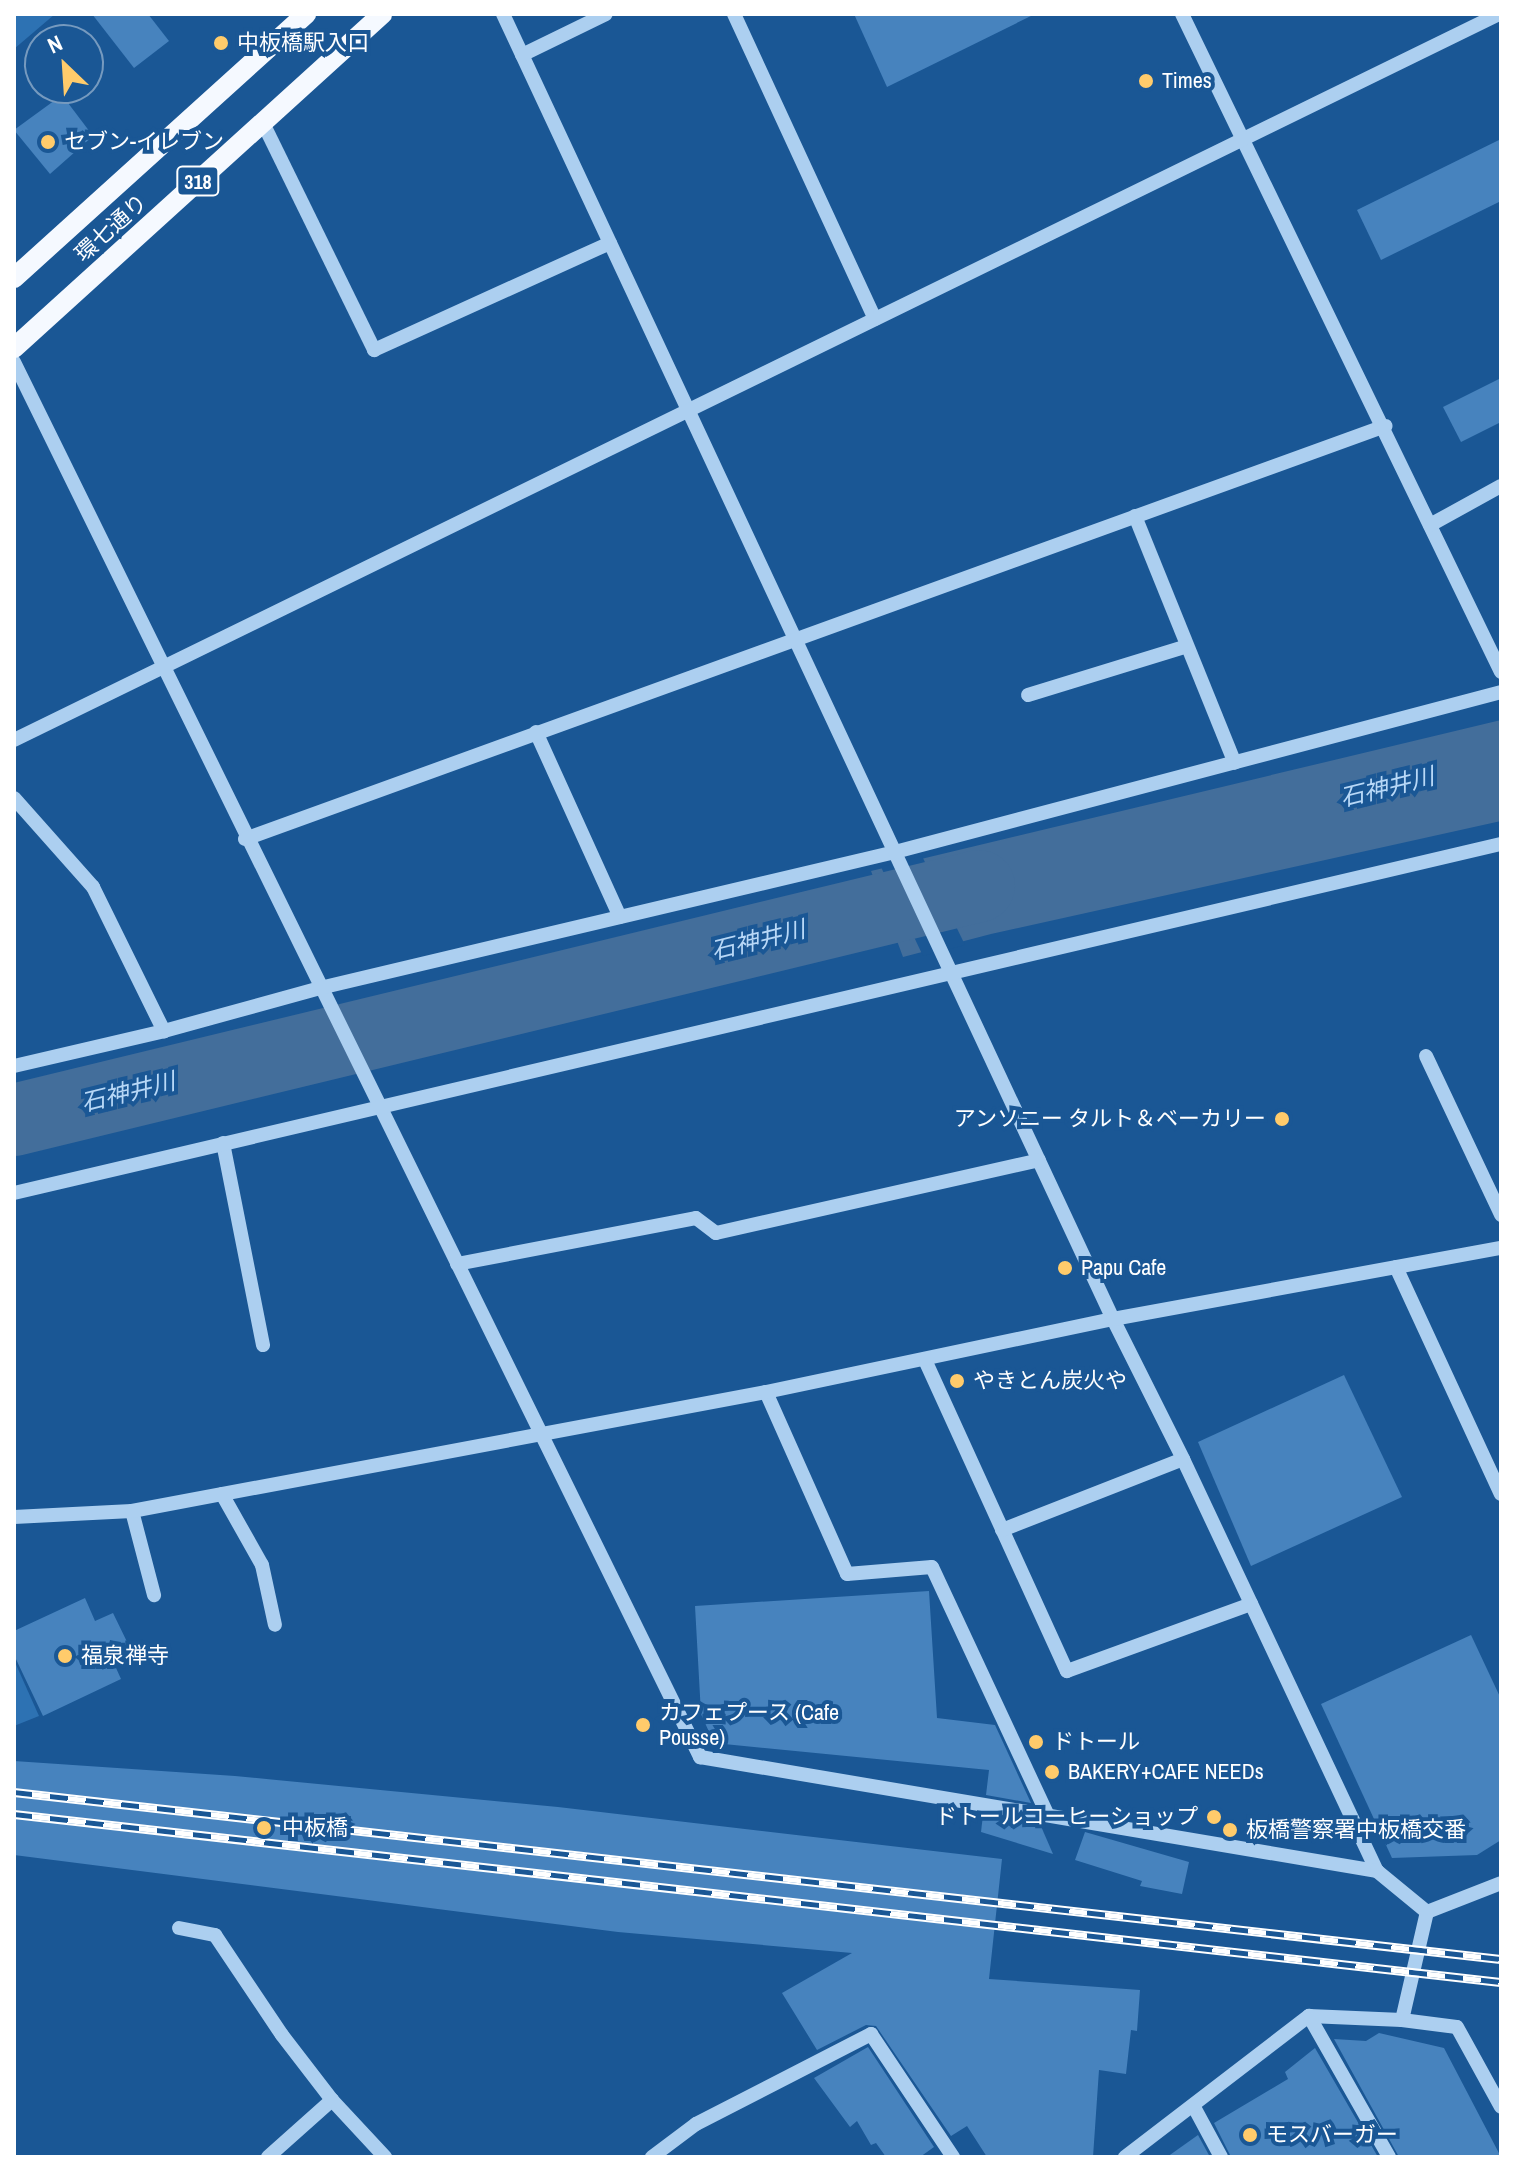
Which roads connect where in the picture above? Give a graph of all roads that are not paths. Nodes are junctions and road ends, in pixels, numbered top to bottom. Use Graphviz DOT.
graph roads {
  1 [pos="306,14"];
  2 [pos="382,14"];
  3 [pos="503,14"];
  4 [pos="606,14"];
  5 [pos="734,14"];
  6 [pos="1182,14"];
  7 [pos="1499,14"];
  8 [pos="522,55"];
  9 [pos="263,123"];
  10 [pos="1243,139"];
  11 [pos="610,243"];
  12 [pos="14,278"];
  13 [pos="875,319"];
  14 [pos="14,348"];
  15 [pos="14,362"];
  16 [pos="688,409"];
  17 [pos="1385,426"];
  18 [pos="1501,486"];
  19 [pos="1135,516"];
  20 [pos="1430,525"];
  21 [pos="795,637"];
  22 [pos="1187,646"];
  23 [pos="163,670"];
  24 [pos="1501,672"];
  25 [pos="1501,692"];
  26 [pos="1028,695"];
  27 [pos="536,732"];
  28 [pos="14,740"];
  29 [pos="1235,763"];
  30 [pos="14,798"];
  31 [pos="245,839"];
  32 [pos="1501,844"];
  33 [pos="897,856"];
  34 [pos="620,917"];
  35 [pos="950,967"];
  36 [pos="323,994"];
  37 [pos="164,1031"];
  38 [pos="1426,1056"];
  39 [pos="14,1066"];
  40 [pos="376,1101"];
  41 [pos="223,1143"];
  42 [pos="1039,1160"];
  43 [pos="14,1193"];
  44 [pos="1501,1215"];
  45 [pos="1501,1248"];
  46 [pos="457,1264"];
  47 [pos="1396,1267"];
  48 [pos="1113,1319"];
  49 [pos="263,1345"];
  50 [pos="925,1360"];
  51 [pos="766,1392"];
  52 [pos="538,1432"];
  53 [pos="1183,1459"];
  54 [pos="222,1494"];
  55 [pos="1501,1494"];
  56 [pos="132,1511"];
  57 [pos="14,1517"];
  58 [pos="1002,1530"];
  59 [pos="154,1595"];
  60 [pos="1251,1604"];
  61 [pos="275,1625"];
  62 [pos="1047,1814"];
  63 [pos="1377,1871"];
  64 [pos="1501,1883"];
  65 [pos="1427,1912"];
  66 [pos="179,1928"];
  67 [pos="1309,2016"];
  68 [pos="1402,2020"];
  69 [pos="332,2100"];
  70 [pos="1194,2107"];
  71 [pos="1501,2107"];
  72 [pos="268,2157"];
  73 [pos="385,2157"];
  74 [pos="652,2157"];
  75 [pos="953,2157"];
  76 [pos="1125,2157"];
  77 [pos="1221,2157"];
  78 [pos="1389,2157"];
  1 -- 12 [label="main road, 環七通り / 318"];
  2 -- 9 [label="main road, 環七通り / 318"];
  3 -- 8 [label="street"];
  4 -- 8 [label="street"];
  5 -- 13 [label="street"];
  6 -- 10 [label="street"];
  7 -- 10 [label="street"];
  8 -- 11 [label="street"];
  9 -- 11 [label="street"];
  9 -- 14 [label="main road, 環七通り / 318"];
  10 -- 13 [label="street"];
  10 -- 17 [label="street"];
  11 -- 16 [label="street"];
  13 -- 16 [label="street"];
  15 -- 23 [label="street"];
  16 -- 21 [label="street"];
  16 -- 23 [label="street"];
  17 -- 19 [label="street"];
  17 -- 20 [label="street"];
  18 -- 20 [label="street"];
  19 -- 21 [label="street"];
  19 -- 22 [label="street"];
  20 -- 24 [label="street"];
  21 -- 27 [label="street"];
  21 -- 33 [label="street"];
  22 -- 26 [label="street"];
  22 -- 29 [label="street"];
  23 -- 28 [label="street"];
  23 -- 31 [label="street"];
  25 -- 29 [label="street"];
  27 -- 31 [label="street"];
  27 -- 34 [label="street"];
  29 -- 33 [label="street"];
  30 -- 37 [label="street"];
  31 -- 36 [label="street"];
  32 -- 35 [label="street"];
  33 -- 34 [label="street"];
  33 -- 35 [label="street"];
  34 -- 36 [label="street"];
  35 -- 40 [label="street"];
  35 -- 42 [label="street"];
  36 -- 37 [label="street"];
  36 -- 40 [label="street"];
  37 -- 39 [label="street"];
  38 -- 44 [label="street"];
  40 -- 41 [label="street"];
  40 -- 46 [label="street"];
  41 -- 43 [label="street"];
  41 -- 49 [label="street"];
  42 -- 46 [label="street"];
  42 -- 48 [label="street"];
  45 -- 47 [label="street"];
  46 -- 52 [label="street"];
  47 -- 48 [label="street"];
  47 -- 55 [label="street"];
  48 -- 50 [label="street"];
  48 -- 53 [label="street"];
  50 -- 51 [label="street"];
  50 -- 58 [label="street"];
  51 -- 52 [label="street"];
  51 -- 62 [label="street"];
  52 -- 54 [label="street"];
  52 -- 62 [label="street"];
  53 -- 58 [label="street"];
  53 -- 60 [label="street"];
  54 -- 56 [label="street"];
  54 -- 61 [label="street"];
  56 -- 57 [label="street"];
  56 -- 59 [label="street"];
  58 -- 60 [label="street"];
  60 -- 63 [label="street"];
  62 -- 63 [label="street"];
  63 -- 65 [label="street"];
  64 -- 65 [label="street"];
  65 -- 68 [label="street"];
  66 -- 69 [label="street"];
  67 -- 68 [label="street"];
  67 -- 70 [label="street"];
  67 -- 78 [label="street"];
  68 -- 71 [label="street"];
  69 -- 72 [label="street"];
  69 -- 73 [label="street"];
  70 -- 76 [label="street"];
  70 -- 77 [label="street"];
  74 -- 75 [label="street"];
}
